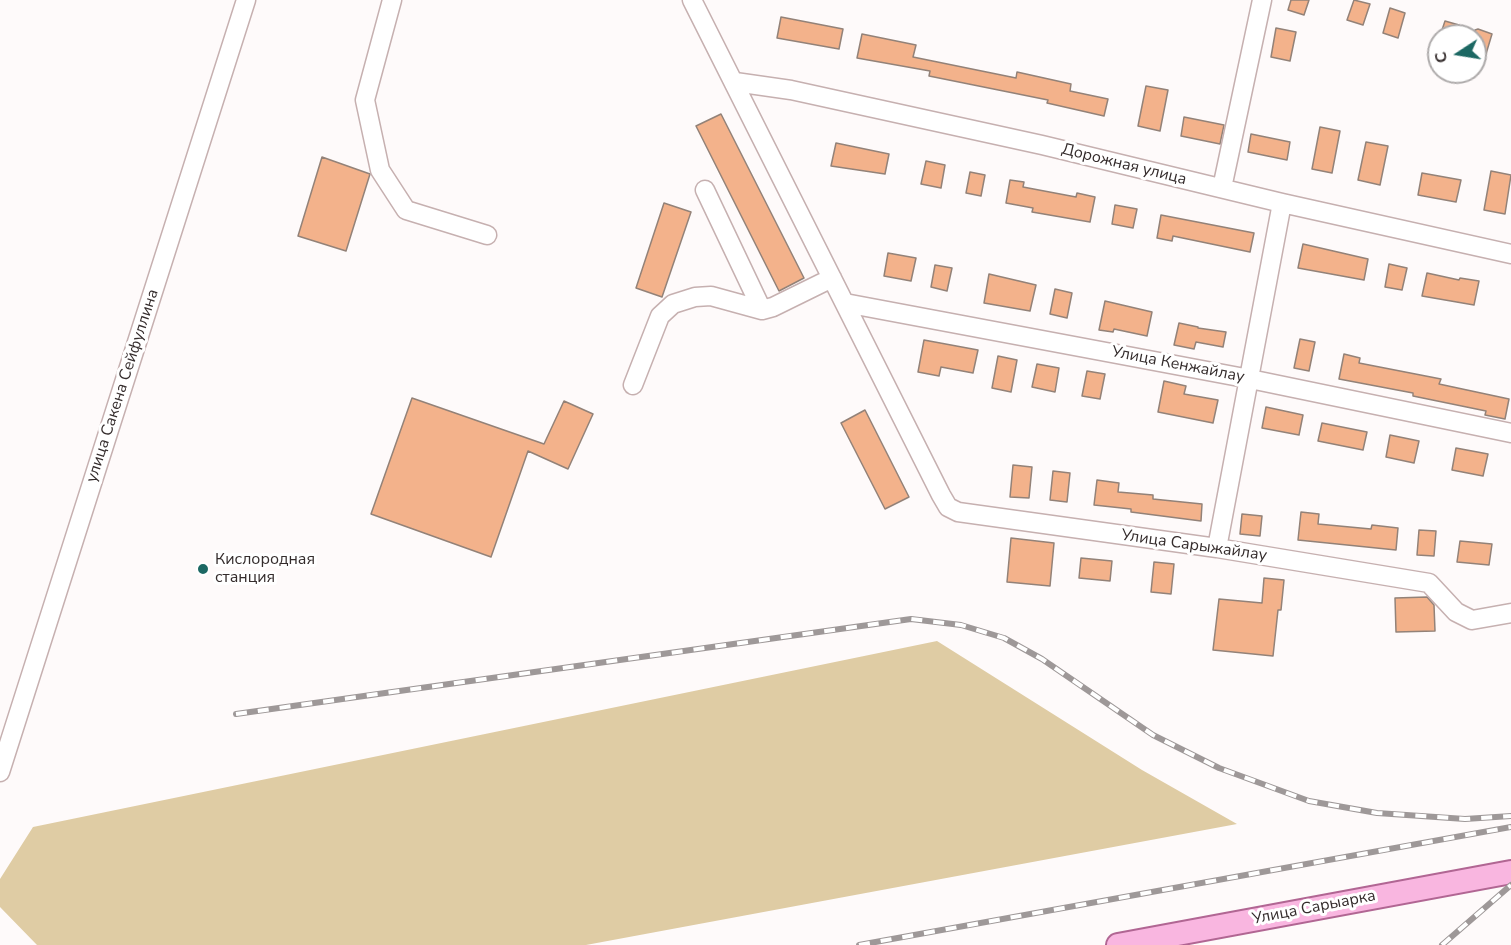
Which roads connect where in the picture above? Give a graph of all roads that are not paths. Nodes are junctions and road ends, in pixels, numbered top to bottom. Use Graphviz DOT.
graph roads {
  1 [pos="246,0"];
  2 [pos="392,0"];
  3 [pos="692,0"];
  4 [pos="1262,0"];
  5 [pos="735,82"];
  6 [pos="1222,188"];
  7 [pos="705,190"];
  8 [pos="1282,203"];
  9 [pos="487,235"];
  10 [pos="1511,254"];
  11 [pos="832,278"];
  12 [pos="845,303"];
  13 [pos="762,310"];
  14 [pos="1250,379"];
  15 [pos="633,385"];
  16 [pos="1511,433"];
  17 [pos="1217,548"];
  18 [pos="1511,614"];
  19 [pos="0,772"];
  20 [pos="1511,872"];
  21 [pos="1118,945"];
  1 -- 19 [label="street, улица Сакена Сейфуллина"];
  2 -- 9 [label="street"];
  3 -- 5 [label="street"];
  4 -- 6 [label="street"];
  5 -- 6 [label="street, Дорожная улица"];
  5 -- 11 [label="street"];
  6 -- 8 [label="street, Дорожная улица"];
  7 -- 13 [label="street"];
  8 -- 10 [label="street, Дорожная улица"];
  8 -- 14 [label="street"];
  11 -- 12 [label="street"];
  11 -- 13 [label="street"];
  12 -- 14 [label="street, Улица Кенжайлау"];
  12 -- 17 [label="street, Улица Сарыжайлау"];
  13 -- 15 [label="street"];
  14 -- 16 [label="street, Улица Кенжайлау"];
  14 -- 17 [label="street"];
  17 -- 18 [label="street, Улица Сарыжайлау"];
  20 -- 21 [label="main road, Улица Сарыарка"];
}
